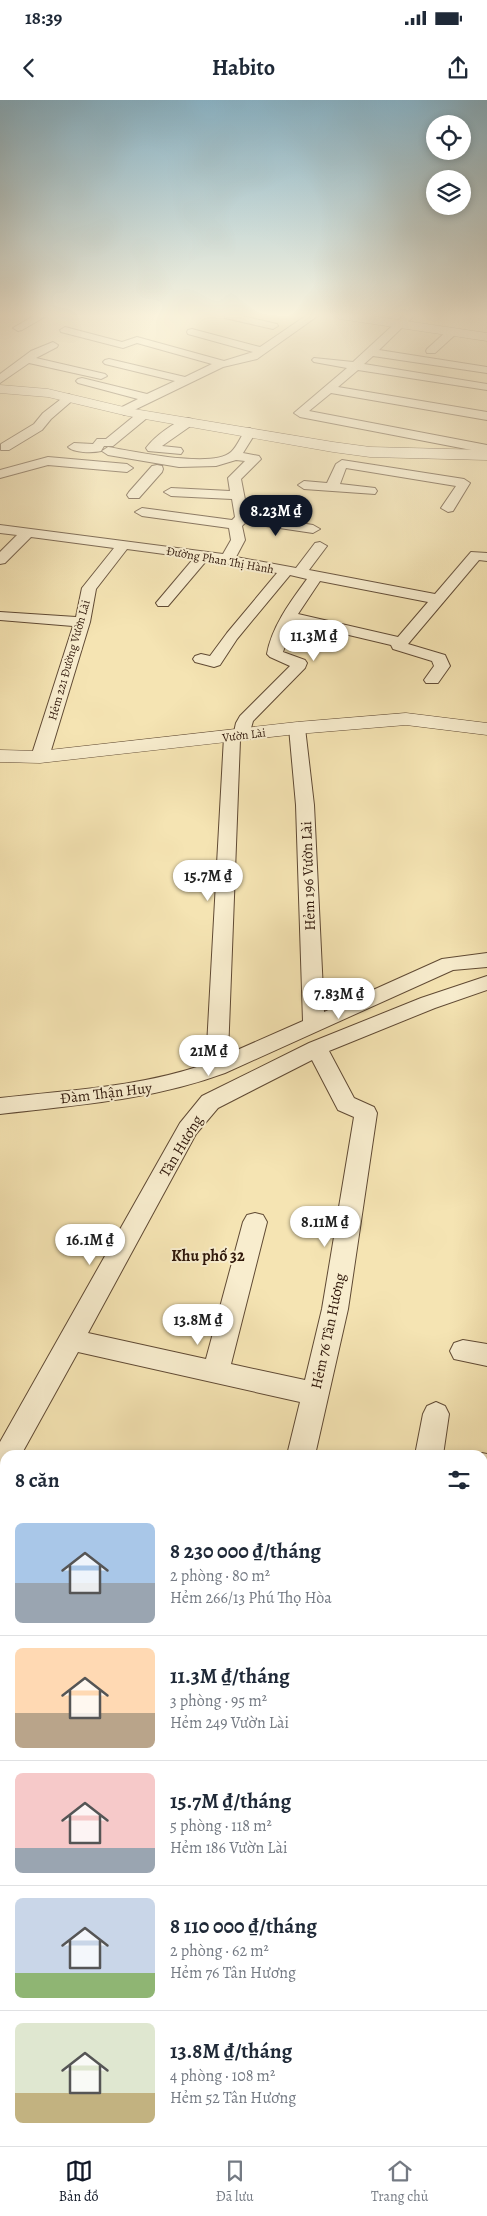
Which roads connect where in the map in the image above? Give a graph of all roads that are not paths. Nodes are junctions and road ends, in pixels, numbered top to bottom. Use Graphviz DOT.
graph roads {
  1 [pos="54,410"];
  2 [pos="303,410"];
  3 [pos="443,410"];
  4 [pos="453,410"];
  5 [pos="124,411"];
  6 [pos="143,415"];
  7 [pos="482,415"];
  8 [pos="188,422"];
  9 [pos="466,424"];
  10 [pos="487,427"];
  11 [pos="250,432"];
  12 [pos="74,448"];
  13 [pos="487,449"];
  14 [pos="108,451"];
  15 [pos="406,453"];
  16 [pos="487,455"];
  17 [pos="232,457"];
  18 [pos="157,469"];
  19 [pos="390,470"];
  20 [pos="3,473"];
  21 [pos="224,477"];
  22 [pos="304,486"];
  23 [pos="332,487"];
  24 [pos="370,491"];
  25 [pos="172,492"];
  26 [pos="134,495"];
  27 [pos="236,495"];
  28 [pos="448,508"];
  29 [pos="142,512"];
  30 [pos="239,521"];
  31 [pos="314,529"];
  32 [pos="0,530"];
  33 [pos="27,533"];
  34 [pos="124,544"];
  35 [pos="320,546"];
  36 [pos="204,556"];
  37 [pos="0,560"];
  38 [pos="227,560"];
  39 [pos="476,560"];
  40 [pos="487,570"];
  41 [pos="293,572"];
  42 [pos="316,577"];
  43 [pos="438,599"];
  44 [pos="163,603"];
  45 [pos="0,616"];
  46 [pos="290,618"];
  47 [pos="82,622"];
  48 [pos="400,642"];
  49 [pos="201,659"];
  50 [pos="432,680"];
  51 [pos="298,728"];
  52 [pos="487,729"];
  53 [pos="237,736"];
  54 [pos="0,756"];
  55 [pos="40,757"];
  56 [pos="487,960"];
  57 [pos="487,983"];
  58 [pos="314,1024"];
  59 [pos="317,1048"];
  60 [pos="218,1068"];
  61 [pos="185,1081"];
  62 [pos="210,1102"];
  63 [pos="0,1106"];
  64 [pos="255,1222"];
  65 [pos="72,1340"];
  66 [pos="216,1371"];
  67 [pos="315,1394"];
  68 [pos="436,1414"];
  69 [pos="10,1450"];
  70 [pos="302,1450"];
  71 [pos="430,1450"];
  1 -- 20 [label="street"];
  2 -- 13 [label="street"];
  3 -- 9 [label="street"];
  4 -- 7 [label="street"];
  5 -- 6 [label="street"];
  6 -- 8 [label="street"];
  6 -- 12 [label="street"];
  7 -- 9 [label="street"];
  8 -- 11 [label="street"];
  8 -- 17 [label="street"];
  9 -- 10 [label="street"];
  11 -- 15 [label="street"];
  11 -- 17 [label="street"];
  14 -- 17 [label="street"];
  15 -- 16 [label="street"];
  15 -- 19 [label="street"];
  17 -- 21 [label="street"];
  18 -- 20 [label="street"];
  18 -- 21 [label="street"];
  18 -- 26 [label="street"];
  19 -- 23 [label="street"];
  19 -- 28 [label="street"];
  21 -- 27 [label="street"];
  22 -- 23 [label="street"];
  23 -- 24 [label="street"];
  25 -- 27 [label="street"];
  27 -- 30 [label="street"];
  29 -- 30 [label="street"];
  30 -- 31 [label="street"];
  30 -- 38 [label="street"];
  32 -- 33 [label="street, Đường Phan Thị Hành"];
  33 -- 34 [label="street, Đường Phan Thị Hành"];
  33 -- 37 [label="street"];
  34 -- 36 [label="street, Đường Phan Thị Hành"];
  34 -- 47 [label="street, Hẻm 221 Đường Vườn Lài"];
  35 -- 41 [label="street"];
  36 -- 38 [label="street, Đường Phan Thị Hành"];
  36 -- 44 [label="street"];
  38 -- 41 [label="street, Đường Phan Thị Hành"];
  39 -- 40 [label="street"];
  39 -- 43 [label="street"];
  41 -- 42 [label="street, Đường Phan Thị Hành"];
  41 -- 49 [label="street"];
  42 -- 43 [label="street, Đường Phan Thị Hành"];
  42 -- 46 [label="street"];
  43 -- 48 [label="street"];
  45 -- 47 [label="street"];
  46 -- 48 [label="street"];
  46 -- 53 [label="street"];
  47 -- 55 [label="street, Hẻm 221 Đường Vườn Lài"];
  48 -- 50 [label="street"];
  51 -- 52 [label="street, Vườn Lài"];
  51 -- 53 [label="street, Vườn Lài"];
  51 -- 58 [label="street, Hẻm 196 Vườn Lài"];
  53 -- 55 [label="street, Vườn Lài"];
  53 -- 60 [label="street"];
  54 -- 55 [label="street, Vườn Lài"];
  56 -- 58 [label="street, Đàm Thận Huy"];
  57 -- 59 [label="street, Tân Hương"];
  58 -- 60 [label="street, Đàm Thận Huy"];
  59 -- 62 [label="street, Tân Hương"];
  59 -- 67 [label="street, Hẻm 76 Tân Hương"];
  60 -- 61 [label="street, Đàm Thận Huy"];
  61 -- 62 [label="street"];
  61 -- 63 [label="street, Đàm Thận Huy"];
  62 -- 65 [label="street, Tân Hương"];
  64 -- 66 [label="street"];
  65 -- 66 [label="street"];
  65 -- 69 [label="street, Tân Hương"];
  66 -- 67 [label="street"];
  67 -- 70 [label="street, Hẻm 76 Tân Hương"];
  68 -- 71 [label="street"];
}
